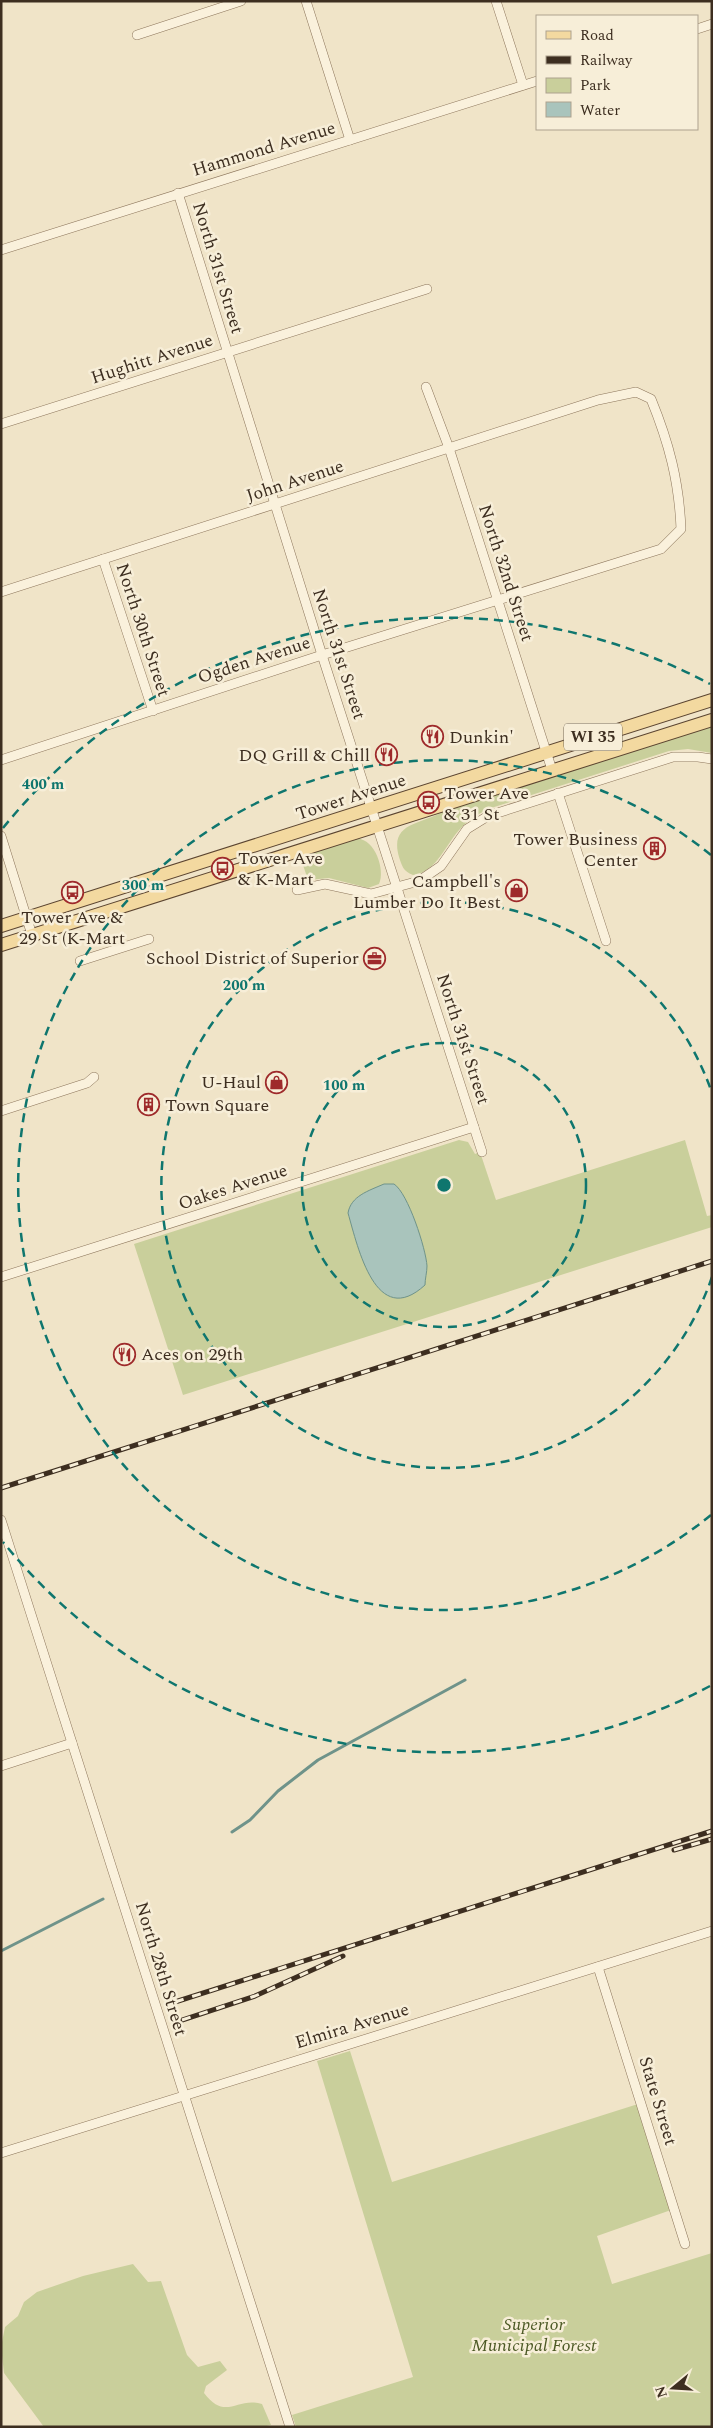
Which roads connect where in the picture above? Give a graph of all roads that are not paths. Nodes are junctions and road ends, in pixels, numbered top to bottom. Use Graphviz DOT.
graph roads {
  1 [pos="241,1"];
  2 [pos="306,1"];
  3 [pos="496,1"];
  4 [pos="712,24"];
  5 [pos="698,29"];
  6 [pos="137,34"];
  7 [pos="536,81"];
  8 [pos="523,85"];
  9 [pos="350,140"];
  10 [pos="178,193"];
  11 [pos="1,250"];
  12 [pos="427,289"];
  13 [pos="227,352"];
  14 [pos="426,387"];
  15 [pos="1,424"];
  16 [pos="449,448"];
  17 [pos="275,504"];
  18 [pos="661,549"];
  19 [pos="103,560"];
  20 [pos="1,592"];
  21 [pos="498,601"];
  22 [pos="322,655"];
  23 [pos="712,700"];
  24 [pos="153,711"];
  25 [pos="712,720"];
  26 [pos="546,752"];
  27 [pos="712,759"];
  28 [pos="1,760"];
  29 [pos="552,770"];
  30 [pos="558,793"];
  31 [pos="373,808"];
  32 [pos="378,825"];
  33 [pos="1,836"];
  34 [pos="397,888"];
  35 [pos="297,890"];
  36 [pos="26,918"];
  37 [pos="1,926"];
  38 [pos="32,935"];
  39 [pos="149,939"];
  40 [pos="606,941"];
  41 [pos="1,945"];
  42 [pos="80,961"];
  43 [pos="94,1077"];
  44 [pos="1,1111"];
  45 [pos="474,1127"];
  46 [pos="482,1152"];
  47 [pos="1,1278"];
  48 [pos="1,1520"];
  49 [pos="72,1743"];
  50 [pos="1,1766"];
  51 [pos="712,1931"];
  52 [pos="598,1967"];
  53 [pos="184,2096"];
  54 [pos="1,2153"];
  55 [pos="685,2244"];
  56 [pos="290,2427"];
  1 -- 6 [label="street"];
  2 -- 9 [label="street"];
  3 -- 8 [label="street"];
  4 -- 5 [label="street"];
  7 -- 8 [label="street, Hammond Avenue"];
  8 -- 9 [label="street, Hammond Avenue"];
  9 -- 10 [label="street, Hammond Avenue"];
  10 -- 11 [label="street, Hammond Avenue"];
  10 -- 13 [label="street, North 31st Street"];
  12 -- 13 [label="street, Hughitt Avenue"];
  13 -- 15 [label="street, Hughitt Avenue"];
  13 -- 17 [label="street, North 31st Street"];
  14 -- 16 [label="street, North 32nd Street"];
  16 -- 17 [label="street, John Avenue"];
  16 -- 18 [label="street, John Avenue"];
  16 -- 21 [label="street, North 32nd Street"];
  17 -- 19 [label="street, John Avenue"];
  17 -- 22 [label="street, North 31st Street"];
  18 -- 21 [label="street, Ogden Avenue"];
  19 -- 20 [label="street, John Avenue"];
  19 -- 24 [label="street, North 30th Street"];
  21 -- 22 [label="street, Ogden Avenue"];
  21 -- 26 [label="street, North 32nd Street"];
  22 -- 24 [label="street, Ogden Avenue"];
  22 -- 31 [label="street, North 31st Street"];
  23 -- 26 [label="main road, Tower Avenue / WI 35"];
  24 -- 28 [label="street, Ogden Avenue"];
  25 -- 29 [label="main road, Tower Avenue / WI 35"];
  26 -- 29 [label="street, North 32nd Street"];
  26 -- 31 [label="main road, Tower Avenue / WI 35"];
  27 -- 30 [label="street"];
  29 -- 32 [label="main road, Tower Avenue / WI 35"];
  30 -- 34 [label="street"];
  30 -- 40 [label="street"];
  31 -- 32 [label="street, North 31st Street"];
  31 -- 36 [label="main road, Tower Avenue / WI 35"];
  32 -- 34 [label="street, North 31st Street"];
  32 -- 38 [label="main road, Tower Avenue / WI 35"];
  33 -- 36 [label="street"];
  34 -- 35 [label="street"];
  34 -- 45 [label="street, North 31st Street"];
  36 -- 37 [label="main road, Tower Avenue / WI 35"];
  36 -- 38 [label="street"];
  38 -- 41 [label="main road, Tower Avenue / WI 35"];
  39 -- 42 [label="street"];
  43 -- 44 [label="street"];
  45 -- 46 [label="street, North 31st Street"];
  45 -- 47 [label="street, Oakes Avenue"];
  48 -- 49 [label="street, North 28th Street"];
  49 -- 50 [label="street"];
  49 -- 53 [label="street, North 28th Street"];
  51 -- 52 [label="street, Elmira Avenue"];
  52 -- 53 [label="street, Elmira Avenue"];
  52 -- 55 [label="street, State Street"];
  53 -- 54 [label="street, Elmira Avenue"];
  53 -- 56 [label="street, North 28th Street"];
}
